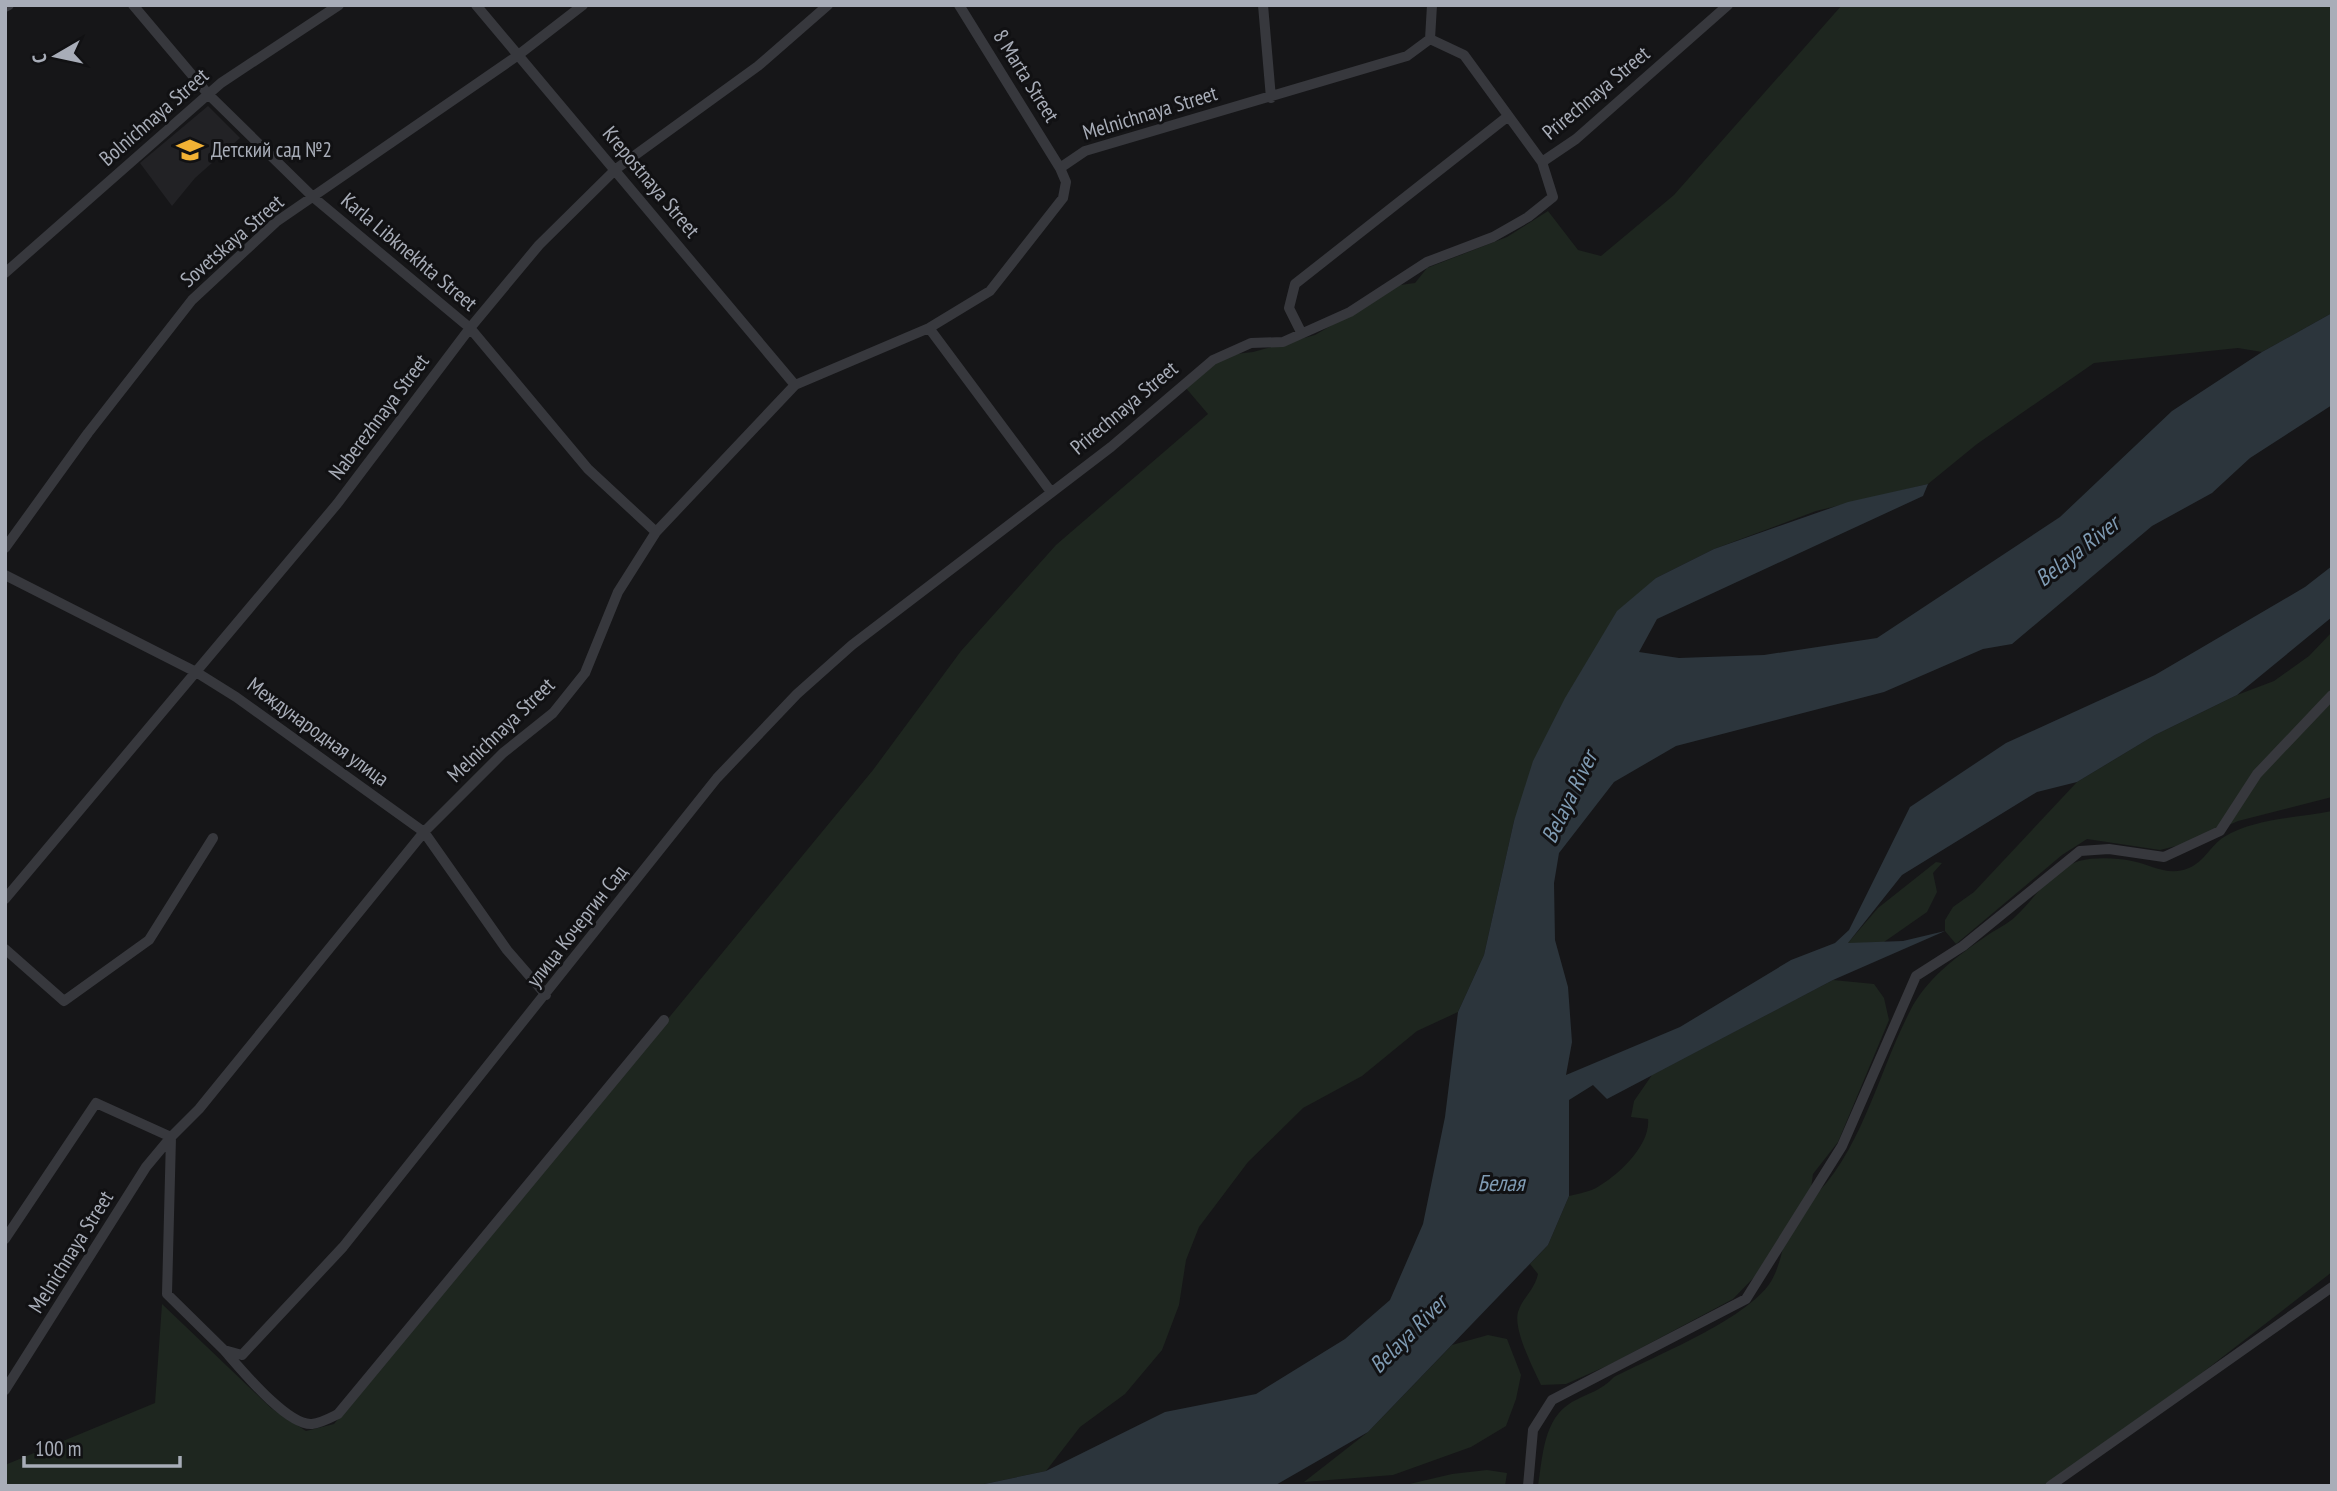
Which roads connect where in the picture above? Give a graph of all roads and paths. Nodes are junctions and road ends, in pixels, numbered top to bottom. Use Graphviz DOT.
graph roads {
  1 [pos="133,5"];
  2 [pos="338,5"];
  3 [pos="476,5"];
  4 [pos="583,5"];
  5 [pos="828,5"];
  6 [pos="959,5"];
  7 [pos="1264,5"];
  8 [pos="1432,5"];
  9 [pos="1728,5"];
  10 [pos="1430,39"];
  11 [pos="517,56"];
  12 [pos="209,95"];
  13 [pos="1271,98"];
  14 [pos="1507,117"];
  15 [pos="1542,162"];
  16 [pos="1060,168"];
  17 [pos="617,169"];
  18 [pos="313,197"];
  19 [pos="5,273"];
  20 [pos="470,328"];
  21 [pos="929,328"];
  22 [pos="1301,332"];
  23 [pos="795,385"];
  24 [pos="1051,492"];
  25 [pos="656,532"];
  26 [pos="5,548"];
  27 [pos="5,575"];
  28 [pos="196,672"];
  29 [pos="2332,695"];
  30 [pos="424,832"];
  31 [pos="213,838"];
  32 [pos="5,899"];
  33 [pos="5,949"];
  34 [pos="546,995"];
  35 [pos="664,1020"];
  36 [pos="172,1137"];
  37 [pos="5,1239"];
  38 [pos="2332,1287"];
  39 [pos="224,1350"];
  40 [pos="5,1390"];
  41 [pos="1528,1486"];
  42 [pos="2050,1486"];
  1 -- 12 [label="street, Karla Libknekhta Street"];
  2 -- 12 [label="street, Bolnichnaya Street"];
  3 -- 11 [label="street, Krepostnaya Street"];
  4 -- 11 [label="street, Sovetskaya Street"];
  5 -- 17 [label="street, Naberezhnaya Street"];
  6 -- 16 [label="street, 8 Marta Street"];
  7 -- 13 [label="street"];
  8 -- 10 [label="street"];
  9 -- 15 [label="street, Prirechnaya Street"];
  10 -- 13 [label="street, Melnichnaya Street"];
  10 -- 14 [label="street"];
  11 -- 17 [label="street, Krepostnaya Street"];
  11 -- 18 [label="street, Sovetskaya Street"];
  12 -- 18 [label="street, Karla Libknekhta Street"];
  12 -- 19 [label="street, Bolnichnaya Street"];
  13 -- 16 [label="street, Melnichnaya Street"];
  14 -- 15 [label="street"];
  14 -- 22 [label="street"];
  15 -- 22 [label="street, Prirechnaya Street"];
  16 -- 21 [label="street, Melnichnaya Street"];
  17 -- 20 [label="street, Naberezhnaya Street"];
  17 -- 23 [label="street, Krepostnaya Street"];
  18 -- 20 [label="street, Karla Libknekhta Street"];
  18 -- 26 [label="street, Sovetskaya Street"];
  20 -- 25 [label="street, Karla Libknekhta Street"];
  20 -- 28 [label="street, Naberezhnaya Street"];
  21 -- 23 [label="street, Melnichnaya Street"];
  21 -- 24 [label="street"];
  22 -- 24 [label="street, Prirechnaya Street"];
  23 -- 25 [label="street, Melnichnaya Street"];
  24 -- 34 [label="street, улица Кочергин Сад"];
  25 -- 30 [label="street, Melnichnaya Street"];
  27 -- 28 [label="street, Международная улица"];
  28 -- 30 [label="street, Международная улица"];
  28 -- 32 [label="street, Naberezhnaya Street"];
  29 -- 41 [label="street"];
  30 -- 34 [label="street, Международная улица"];
  30 -- 36 [label="street, Melnichnaya Street"];
  31 -- 33 [label="street"];
  34 -- 39 [label="street, улица Кочергин Сад"];
  35 -- 39 [label="street"];
  36 -- 37 [label="street"];
  36 -- 39 [label="street"];
  36 -- 40 [label="street, Melnichnaya Street"];
  38 -- 42 [label="street"];
}
